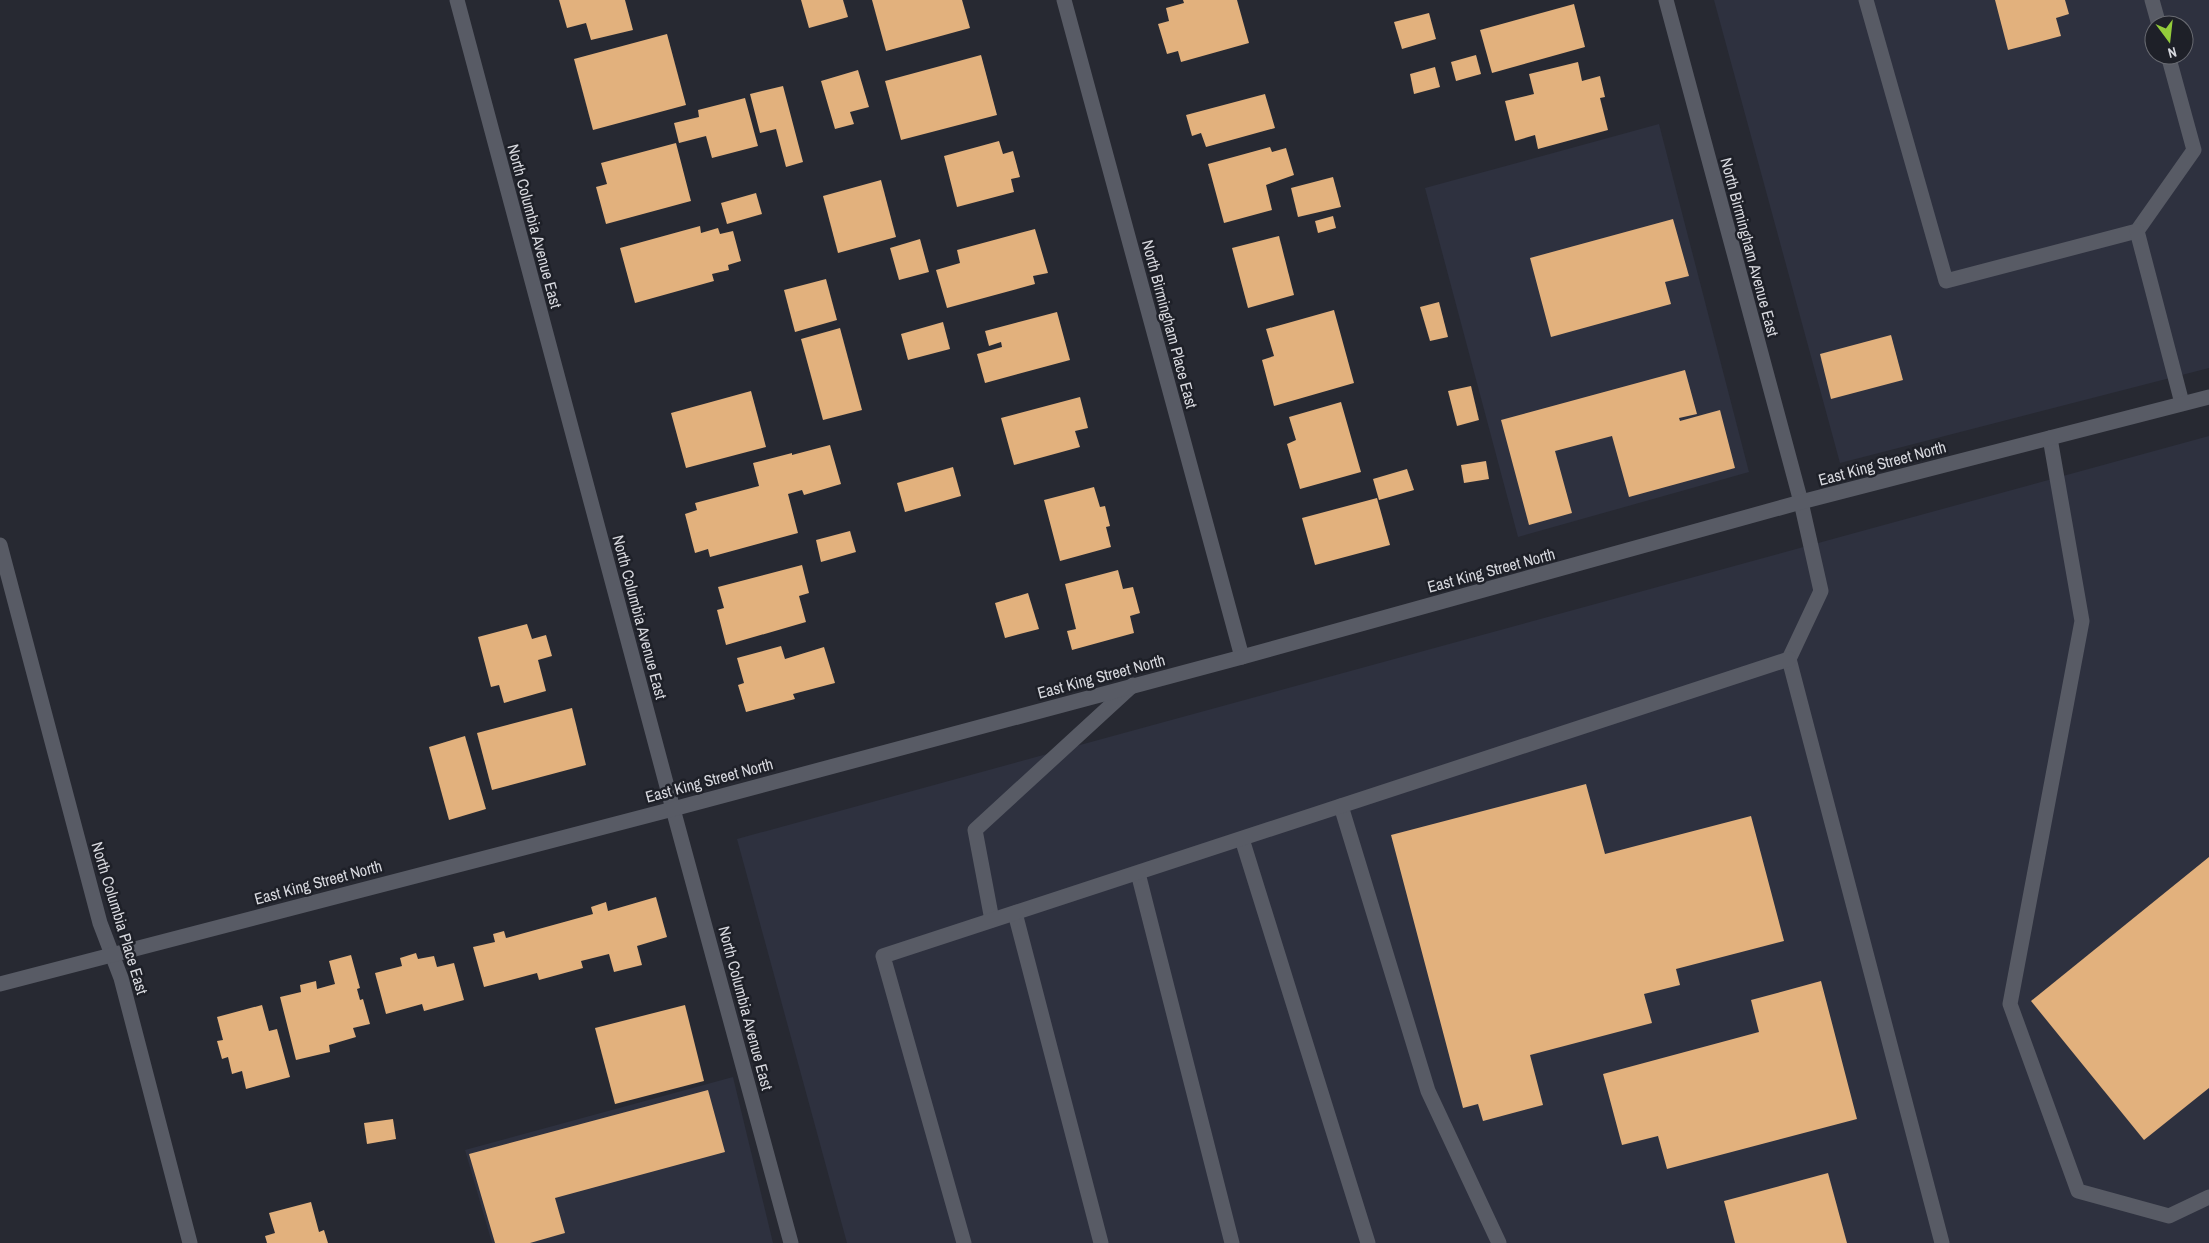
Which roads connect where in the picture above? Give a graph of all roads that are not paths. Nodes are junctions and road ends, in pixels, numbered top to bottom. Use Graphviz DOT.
graph roads {
  1 [pos="457,0"];
  2 [pos="1064,0"];
  3 [pos="1666,0"];
  4 [pos="1866,0"];
  5 [pos="2152,0"];
  6 [pos="2157,15"];
  7 [pos="2171,65"];
  8 [pos="2137,231"];
  9 [pos="2209,397"];
  10 [pos="2182,404"];
  11 [pos="2050,438"];
  12 [pos="1801,502"];
  13 [pos="0,544"];
  14 [pos="1242,657"];
  15 [pos="1789,659"];
  16 [pos="1133,685"];
  17 [pos="1341,806"];
  18 [pos="673,809"];
  19 [pos="1242,839"];
  20 [pos="1138,873"];
  21 [pos="1015,913"];
  22 [pos="992,920"];
  23 [pos="112,954"];
  24 [pos="0,984"];
  25 [pos="2209,1197"];
  26 [pos="190,1243"];
  27 [pos="791,1243"];
  28 [pos="964,1243"];
  29 [pos="1100,1243"];
  30 [pos="1232,1243"];
  31 [pos="1368,1243"];
  32 [pos="1499,1243"];
  33 [pos="1942,1243"];
  1 -- 18 [label="street, North Columbia Avenue East"];
  2 -- 14 [label="street, North Birmingham Place East"];
  3 -- 12 [label="street, North Birmingham Avenue East"];
  4 -- 8 [label="street"];
  5 -- 6 [label="street"];
  7 -- 8 [label="street"];
  8 -- 10 [label="street"];
  9 -- 10 [label="street, East King Street North"];
  10 -- 11 [label="street, East King Street North"];
  11 -- 12 [label="street, East King Street North"];
  11 -- 25 [label="street"];
  12 -- 14 [label="street, East King Street North"];
  12 -- 15 [label="street, North Birmingham Avenue East"];
  13 -- 23 [label="street, North Columbia Place East"];
  14 -- 16 [label="street, East King Street North"];
  15 -- 17 [label="street"];
  15 -- 33 [label="street"];
  16 -- 18 [label="street, East King Street North"];
  16 -- 22 [label="street"];
  17 -- 19 [label="street"];
  17 -- 32 [label="street"];
  18 -- 23 [label="street, East King Street North"];
  18 -- 27 [label="street, North Columbia Avenue East"];
  19 -- 20 [label="street"];
  19 -- 31 [label="street"];
  20 -- 21 [label="street"];
  20 -- 30 [label="street"];
  21 -- 22 [label="street"];
  21 -- 29 [label="street"];
  22 -- 28 [label="street"];
  23 -- 24 [label="street, East King Street North"];
  23 -- 26 [label="street, North Columbia Place East"];
}
